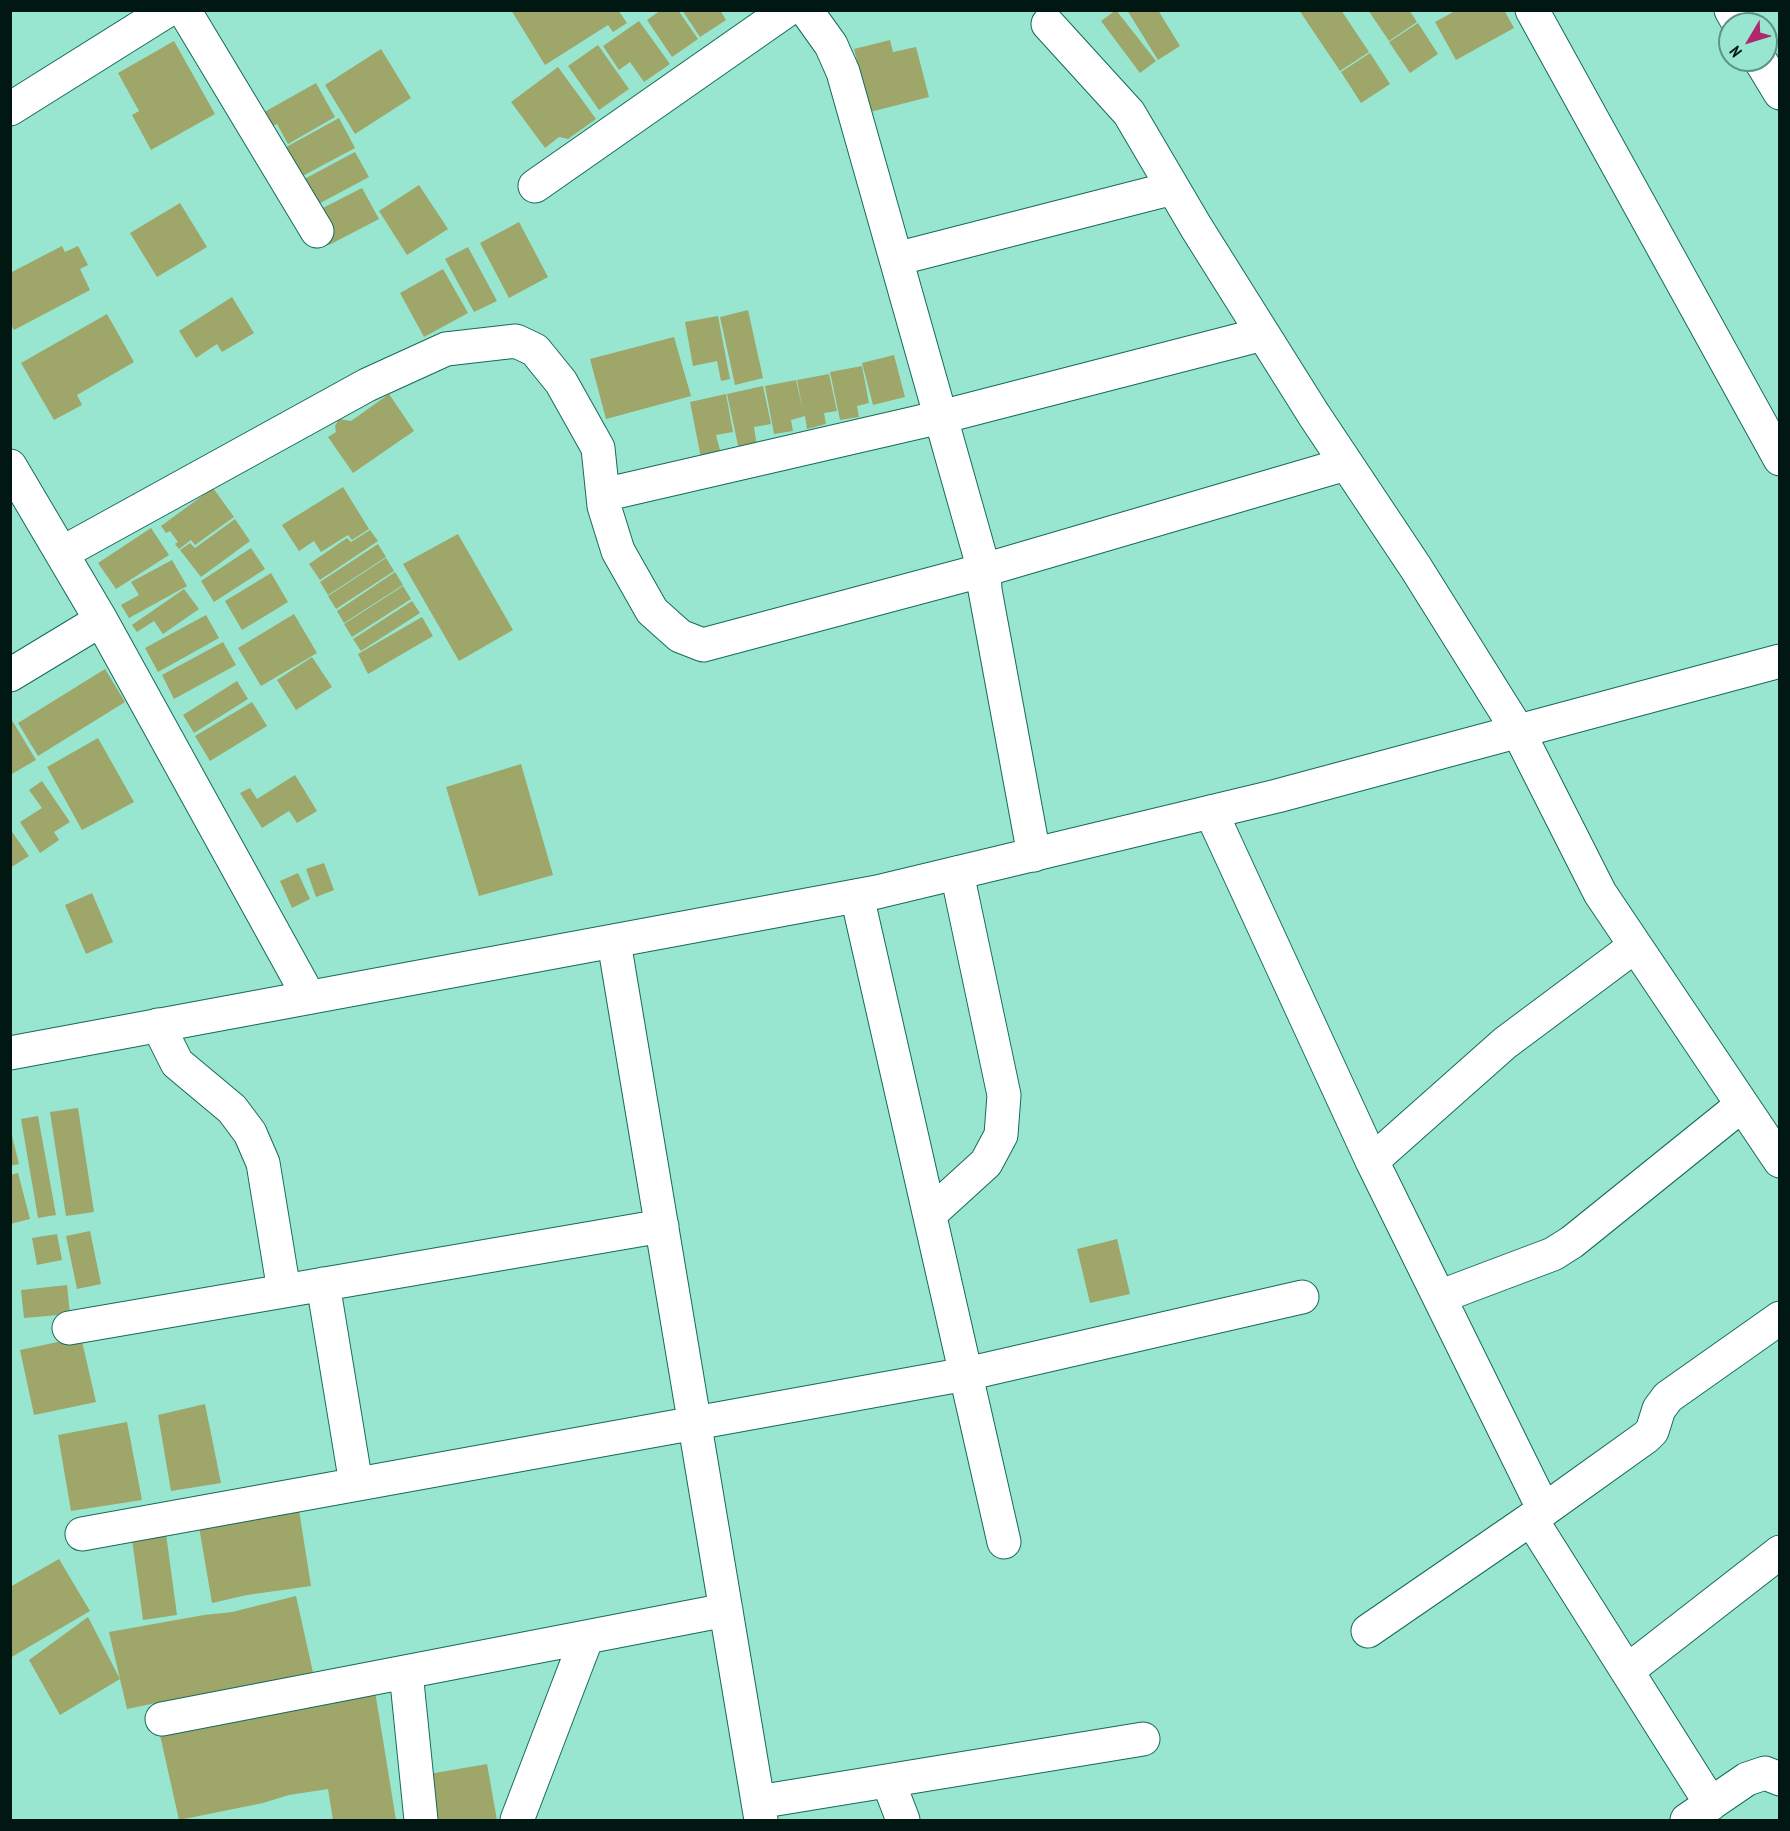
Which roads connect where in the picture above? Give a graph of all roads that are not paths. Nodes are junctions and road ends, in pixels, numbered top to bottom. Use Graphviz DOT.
graph roads {
  1 [pos="168,10"];
  2 [pos="184,10"];
  3 [pos="787,10"];
  4 [pos="806,10"];
  5 [pos="1532,10"];
  6 [pos="1048,24"];
  7 [pos="1767,72"];
  8 [pos="1779,93"];
  9 [pos="10,109"];
  10 [pos="535,186"];
  11 [pos="1173,188"];
  12 [pos="317,231"];
  13 [pos="896,259"];
  14 [pos="1263,334"];
  15 [pos="941,417"];
  16 [pos="1779,459"];
  17 [pos="1346,464"];
  18 [pos="10,466"];
  19 [pos="603,495"];
  20 [pos="62,552"];
  21 [pos="984,570"];
  22 [pos="101,620"];
  23 [pos="1779,661"];
  24 [pos="10,675"];
  25 [pos="1518,731"];
  26 [pos="1210,812"];
  27 [pos="1035,855"];
  28 [pos="957,873"];
  29 [pos="857,896"];
  30 [pos="614,942"];
  31 [pos="1635,946"];
  32 [pos="309,998"];
  33 [pos="158,1025"];
  34 [pos="10,1053"];
  35 [pos="1742,1105"];
  36 [pos="1372,1161"];
  37 [pos="1779,1161"];
  38 [pos="930,1215"];
  39 [pos="662,1226"];
  40 [pos="323,1284"];
  41 [pos="284,1291"];
  42 [pos="1302,1297"];
  43 [pos="1439,1297"];
  44 [pos="1779,1318"];
  45 [pos="69,1328"];
  46 [pos="966,1374"];
  47 [pos="694,1423"];
  48 [pos="356,1484"];
  49 [pos="1538,1514"];
  50 [pos="82,1534"];
  51 [pos="1004,1542"];
  52 [pos="1779,1552"];
  53 [pos="726,1610"];
  54 [pos="1368,1631"];
  55 [pos="587,1636"];
  56 [pos="1627,1671"];
  57 [pos="406,1672"];
  58 [pos="162,1719"];
  59 [pos="1143,1739"];
  60 [pos="1779,1779"];
  61 [pos="888,1781"];
  62 [pos="760,1811"];
  63 [pos="1699,1812"];
  64 [pos="421,1821"];
  65 [pos="517,1821"];
  66 [pos="903,1821"];
  1 -- 9 [label="street"];
  2 -- 12 [label="street"];
  3 -- 10 [label="street"];
  4 -- 13 [label="street"];
  5 -- 16 [label="street"];
  6 -- 11 [label="street"];
  7 -- 8 [label="street"];
  11 -- 13 [label="street"];
  11 -- 14 [label="street"];
  13 -- 15 [label="street"];
  14 -- 15 [label="street"];
  14 -- 17 [label="street"];
  15 -- 19 [label="street"];
  15 -- 21 [label="street"];
  17 -- 21 [label="street"];
  17 -- 25 [label="street"];
  18 -- 20 [label="street"];
  19 -- 20 [label="street"];
  19 -- 21 [label="street"];
  20 -- 22 [label="street"];
  21 -- 27 [label="street"];
  22 -- 24 [label="street"];
  22 -- 32 [label="street"];
  23 -- 25 [label="street"];
  25 -- 26 [label="street"];
  25 -- 31 [label="street"];
  26 -- 27 [label="street"];
  26 -- 36 [label="street"];
  27 -- 28 [label="street"];
  28 -- 29 [label="street"];
  28 -- 38 [label="street"];
  29 -- 30 [label="street"];
  29 -- 38 [label="street"];
  30 -- 32 [label="street"];
  30 -- 39 [label="street"];
  31 -- 35 [label="street"];
  31 -- 36 [label="street"];
  32 -- 33 [label="street"];
  33 -- 34 [label="street"];
  33 -- 41 [label="street"];
  35 -- 37 [label="street"];
  35 -- 43 [label="street"];
  36 -- 43 [label="street"];
  38 -- 46 [label="street"];
  39 -- 40 [label="street"];
  39 -- 47 [label="street"];
  40 -- 41 [label="street"];
  40 -- 48 [label="street"];
  41 -- 45 [label="street"];
  42 -- 46 [label="street"];
  43 -- 49 [label="street"];
  44 -- 49 [label="street"];
  46 -- 47 [label="street"];
  46 -- 51 [label="street"];
  47 -- 48 [label="street"];
  47 -- 53 [label="street"];
  48 -- 50 [label="street"];
  49 -- 54 [label="street"];
  49 -- 56 [label="street"];
  52 -- 56 [label="street"];
  53 -- 55 [label="street"];
  53 -- 62 [label="street"];
  55 -- 57 [label="street"];
  55 -- 65 [label="street"];
  56 -- 63 [label="street"];
  57 -- 58 [label="street"];
  57 -- 64 [label="street"];
  59 -- 61 [label="street"];
  60 -- 63 [label="street"];
  61 -- 62 [label="street"];
  61 -- 66 [label="street"];
}
